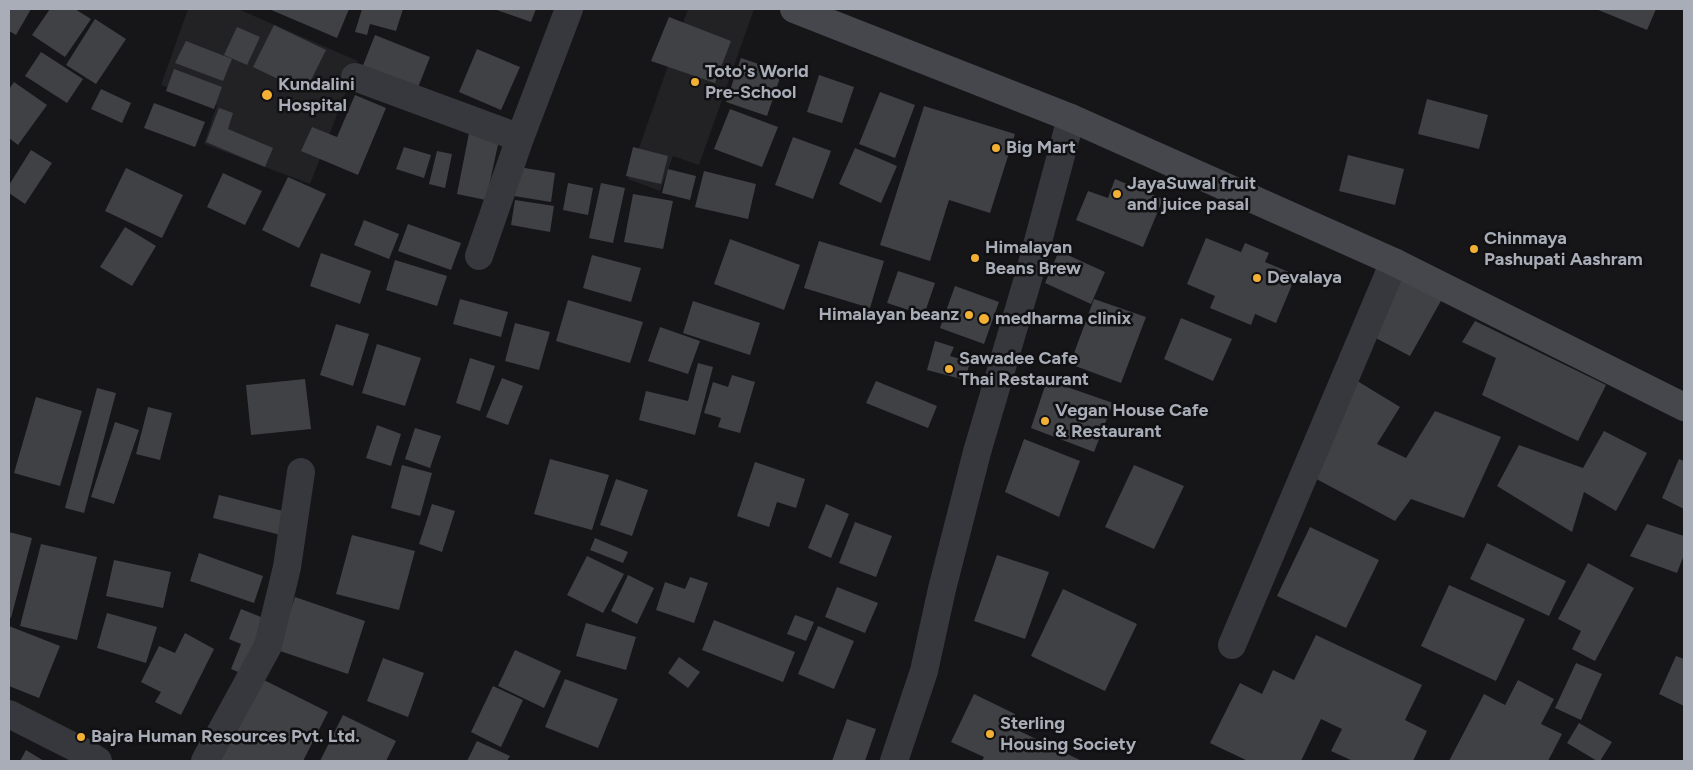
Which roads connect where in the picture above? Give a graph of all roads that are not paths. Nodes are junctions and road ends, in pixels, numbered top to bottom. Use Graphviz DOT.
graph roads {
  1 [pos="569,9"];
  2 [pos="794,9"];
  3 [pos="355,77"];
  4 [pos="1071,118"];
  5 [pos="520,138"];
  6 [pos="479,256"];
  7 [pos="1394,262"];
  8 [pos="1684,407"];
  9 [pos="301,472"];
  10 [pos="1232,645"];
  11 [pos="9,714"];
  12 [pos="98,761"];
  13 [pos="204,761"];
  14 [pos="894,761"];
  1 -- 5 [label="street"];
  2 -- 4 [label="main road"];
  3 -- 5 [label="street"];
  4 -- 7 [label="main road"];
  4 -- 14 [label="street"];
  5 -- 6 [label="street"];
  7 -- 8 [label="main road"];
  7 -- 10 [label="street"];
  9 -- 13 [label="street"];
  11 -- 12 [label="street"];
}
